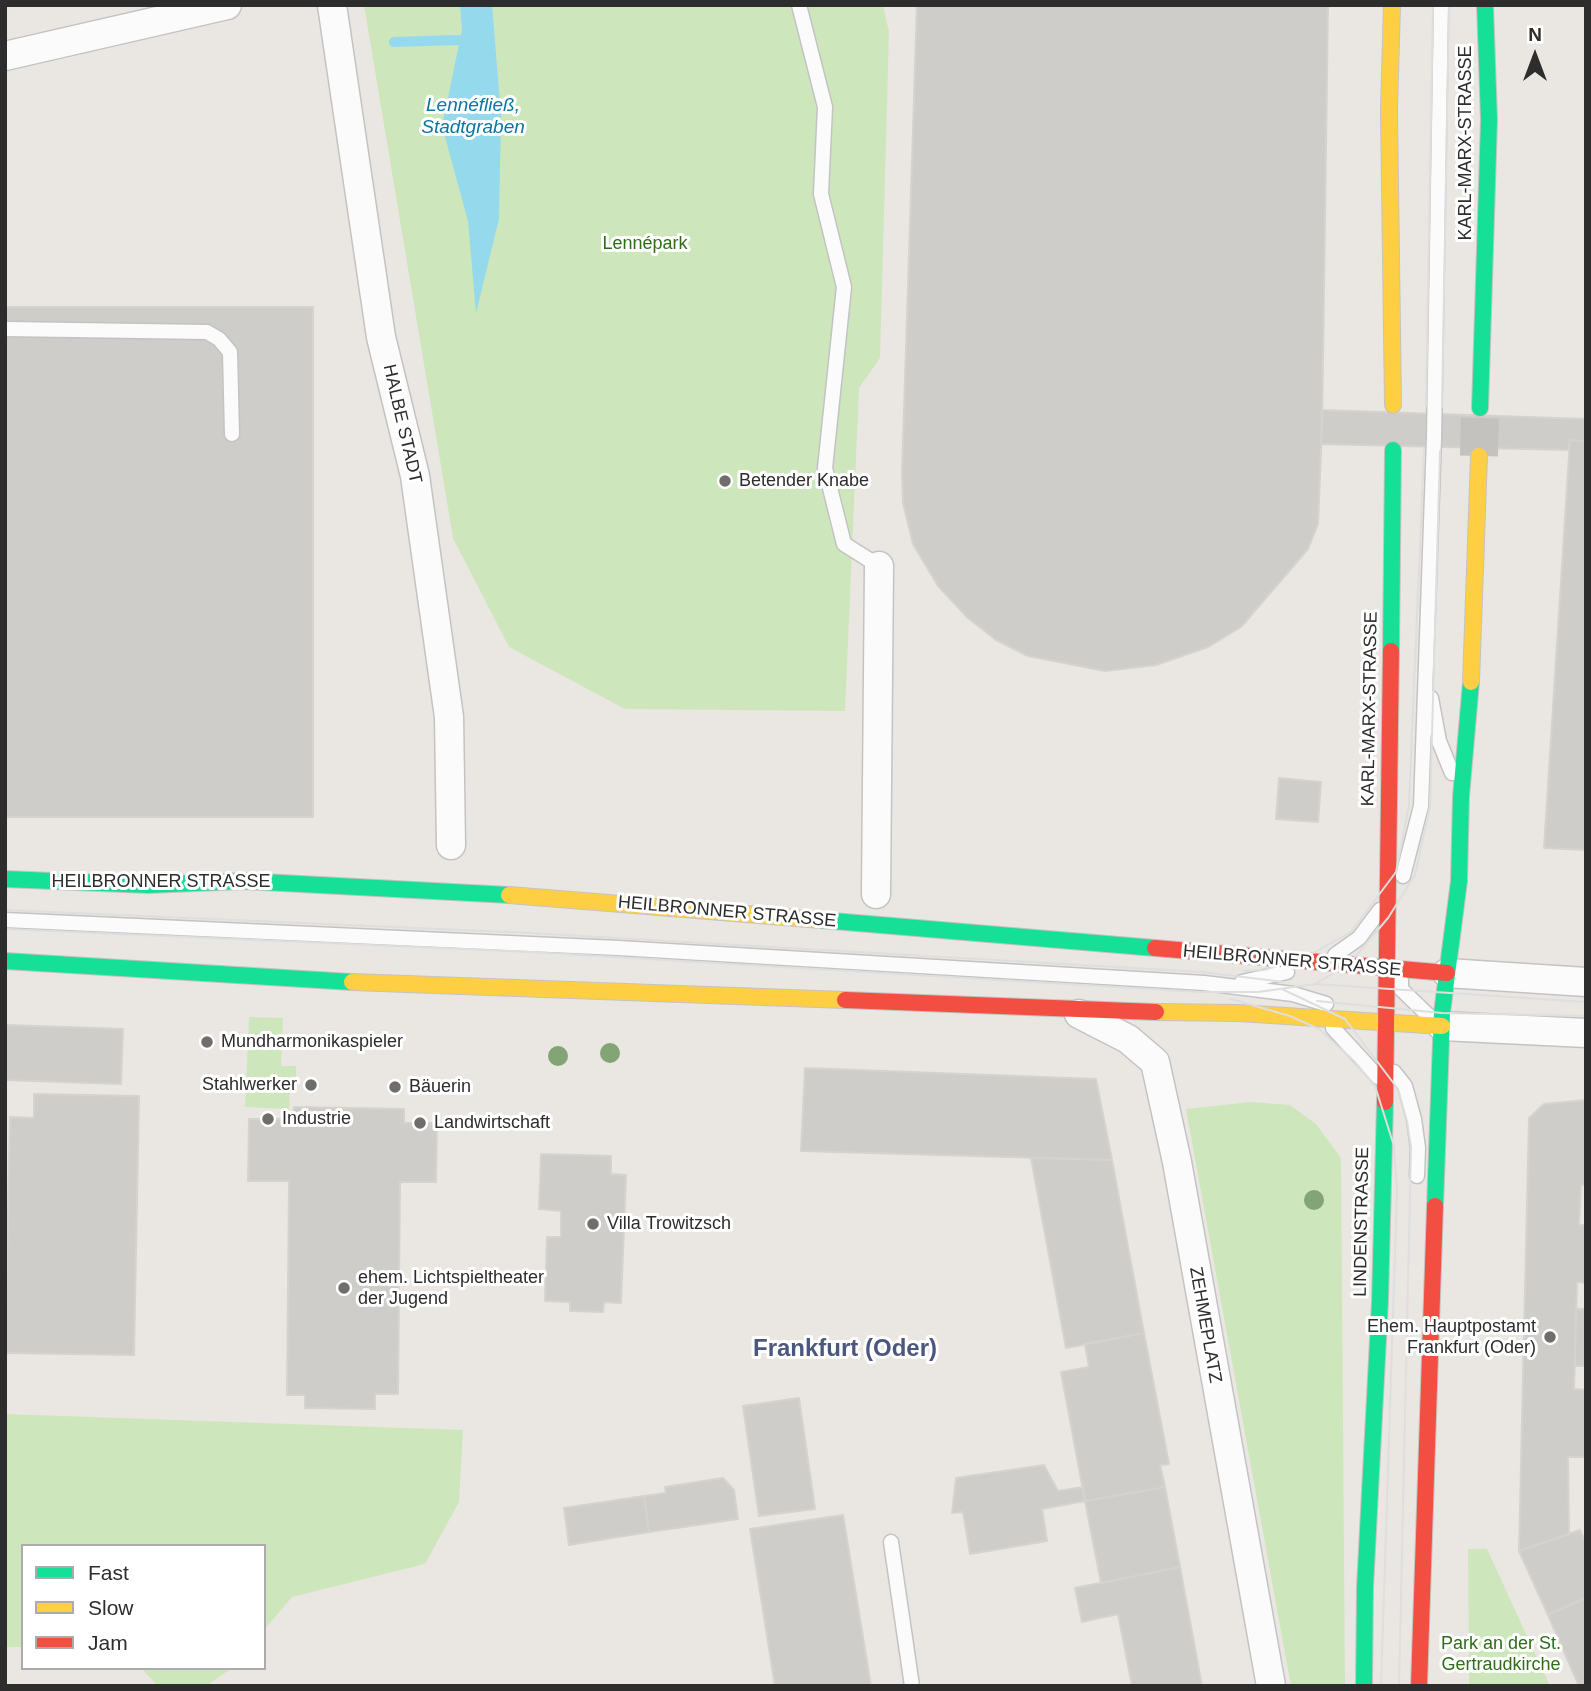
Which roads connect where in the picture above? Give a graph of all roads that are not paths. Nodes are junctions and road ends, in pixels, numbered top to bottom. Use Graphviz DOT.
graph roads {
  1 [pos="227,5"];
  2 [pos="332,5"];
  3 [pos="799,5"];
  4 [pos="1392,5"];
  5 [pos="1441,5"];
  6 [pos="1485,5"];
  7 [pos="5,56"];
  8 [pos="5,330"];
  9 [pos="1393,405"];
  10 [pos="1480,408"];
  11 [pos="232,434"];
  12 [pos="1393,450"];
  13 [pos="1479,456"];
  14 [pos="879,566"];
  15 [pos="1426,662"];
  16 [pos="1461,796"];
  17 [pos="1409,805"];
  18 [pos="451,845"];
  19 [pos="1405,873"];
  20 [pos="5,879"];
  21 [pos="1404,892"];
  22 [pos="876,894"];
  23 [pos="1387,901"];
  24 [pos="5,920"];
  25 [pos="1403,944"];
  26 [pos="5,961"];
  27 [pos="1324,963"];
  28 [pos="1395,969"];
  29 [pos="1447,973"];
  30 [pos="1586,982"];
  31 [pos="1204,983"];
  32 [pos="1072,1011"];
  33 [pos="1385,1014"];
  34 [pos="1317,1017"];
  35 [pos="1352,1019"];
  36 [pos="1442,1027"];
  37 [pos="1586,1033"];
  38 [pos="1384,1059"];
  39 [pos="1384,1086"];
  40 [pos="1417,1188"];
  41 [pos="1417,1293"];
  42 [pos="1432,1374"];
  43 [pos="891,1542"];
  44 [pos="912,1686"];
  45 [pos="1272,1686"];
  46 [pos="1364,1686"];
  47 [pos="1419,1686"];
  1 -- 7 [label="street"];
  2 -- 18 [label="street, HALBE STADT"];
  3 -- 14 [label="lane"];
  4 -- 9 [label="street"];
  5 -- 15 [label="lane"];
  6 -- 10 [label="street, KARL-MARX-STRASSE"];
  8 -- 11 [label="lane"];
  12 -- 23 [label="street, KARL-MARX-STRASSE"];
  13 -- 16 [label="street"];
  14 -- 22 [label="street"];
  15 -- 16 [label="lane"];
  15 -- 19 [label="lane"];
  16 -- 29 [label="street"];
  17 -- 19 [label="lane"];
  19 -- 21 [label="lane"];
  19 -- 23 [label="lane"];
  20 -- 27 [label="street, HEILBRONNER STRASSE"];
  23 -- 27 [label="lane"];
  23 -- 28 [label="street, KARL-MARX-STRASSE"];
  24 -- 31 [label="lane"];
  25 -- 28 [label="lane"];
  26 -- 32 [label="street"];
  27 -- 28 [label="street, HEILBRONNER STRASSE"];
  27 -- 31 [label="lane"];
  28 -- 29 [label="street, HEILBRONNER STRASSE"];
  28 -- 33 [label="street, LINDENSTRASSE"];
  28 -- 36 [label="lane"];
  29 -- 30 [label="street"];
  29 -- 36 [label="street"];
  31 -- 34 [label="lane"];
  31 -- 35 [label="lane"];
  32 -- 34 [label="street"];
  32 -- 45 [label="street, ZEHMEPLATZ"];
  33 -- 35 [label="street"];
  33 -- 36 [label="street"];
  33 -- 38 [label="street, LINDENSTRASSE"];
  34 -- 35 [label="street"];
  34 -- 39 [label="lane"];
  35 -- 38 [label="lane"];
  36 -- 37 [label="street"];
  36 -- 42 [label="street"];
  38 -- 39 [label="street, LINDENSTRASSE"];
  38 -- 40 [label="lane"];
  39 -- 46 [label="street, LINDENSTRASSE"];
  41 -- 42 [label="lane"];
  42 -- 47 [label="street"];
  43 -- 44 [label="lane"];
}
